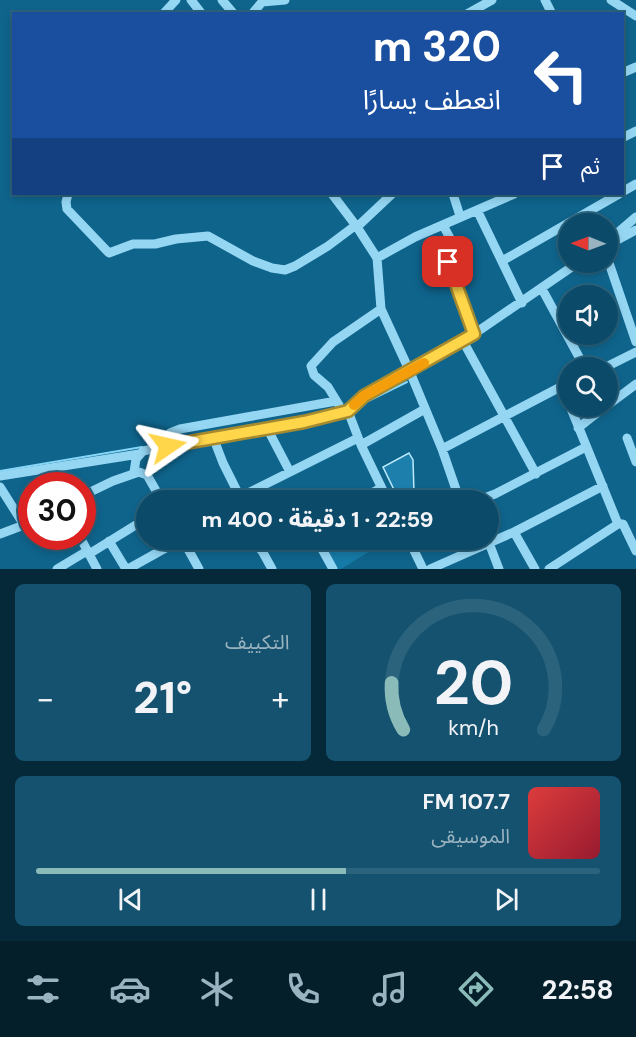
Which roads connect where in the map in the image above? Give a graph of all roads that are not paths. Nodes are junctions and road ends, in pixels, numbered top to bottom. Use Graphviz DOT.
graph roads {
  1 [pos="176,0"];
  2 [pos="191,0"];
  3 [pos="222,0"];
  4 [pos="285,0"];
  5 [pos="492,0"];
  6 [pos="611,0"];
  7 [pos="262,1"];
  8 [pos="165,12"];
  9 [pos="200,12"];
  10 [pos="232,12"];
  11 [pos="471,12"];
  12 [pos="630,16"];
  13 [pos="68,195"];
  14 [pos="333,195"];
  15 [pos="391,195"];
  16 [pos="453,195"];
  17 [pos="618,195"];
  18 [pos="502,196"];
  19 [pos="477,210"];
  20 [pos="460,216"];
  21 [pos="636,217"];
  22 [pos="443,225"];
  23 [pos="356,226"];
  24 [pos="636,231"];
  25 [pos="618,232"];
  26 [pos="618,240"];
  27 [pos="377,258"];
  28 [pos="502,261"];
  29 [pos="564,273"];
  30 [pos="612,273"];
  31 [pos="542,289"];
  32 [pos="522,303"];
  33 [pos="381,309"];
  34 [pos="474,334"];
  35 [pos="463,341"];
  36 [pos="636,342"];
  37 [pos="636,352"];
  38 [pos="579,357"];
  39 [pos="618,361"];
  40 [pos="410,372"];
  41 [pos="636,384"];
  42 [pos="558,389"];
  43 [pos="618,398"];
  44 [pos="336,401"];
  45 [pos="425,409"];
  46 [pos="346,412"];
  47 [pos="504,416"];
  48 [pos="574,417"];
  49 [pos="592,417"];
  50 [pos="267,428"];
  51 [pos="578,428"];
  52 [pos="213,437"];
  53 [pos="627,438"];
  54 [pos="360,442"];
  55 [pos="168,446"];
  56 [pos="586,447"];
  57 [pos="442,450"];
  58 [pos="139,454"];
  59 [pos="636,462"];
  60 [pos="134,472"];
  61 [pos="290,472"];
  62 [pos="536,474"];
  63 [pos="0,477"];
  64 [pos="603,486"];
  65 [pos="0,487"];
  66 [pos="381,488"];
  67 [pos="96,490"];
  68 [pos="156,490"];
  69 [pos="232,490"];
  70 [pos="255,490"];
  71 [pos="377,490"];
  72 [pos="456,490"];
  73 [pos="499,492"];
  74 [pos="18,510"];
  75 [pos="618,524"];
  76 [pos="136,525"];
  77 [pos="636,525"];
  78 [pos="18,527"];
  79 [pos="627,530"];
  80 [pos="514,532"];
  81 [pos="0,534"];
  82 [pos="499,539"];
  83 [pos="109,541"];
  84 [pos="163,550"];
  85 [pos="188,550"];
  86 [pos="261,550"];
  87 [pos="323,550"];
  88 [pos="414,550"];
  89 [pos="463,550"];
  90 [pos="492,550"];
  91 [pos="636,551"];
  92 [pos="88,552"];
  93 [pos="57,569"];
  94 [pos="97,569"];
  95 [pos="127,569"];
  96 [pos="199,569"];
  97 [pos="272,569"];
  98 [pos="333,569"];
  99 [pos="423,569"];
  100 [pos="430,569"];
  101 [pos="499,569"];
  102 [pos="535,569"];
  103 [pos="549,569"];
  1 -- 8 [label="street"];
  2 -- 9 [label="street"];
  3 -- 10 [label="street"];
  4 -- 7 [label="street"];
  5 -- 11 [label="street"];
  6 -- 12 [label="street"];
  13 -- 23 [label="street"];
  14 -- 23 [label="street"];
  15 -- 23 [label="street"];
  16 -- 20 [label="street"];
  17 -- 28 [label="street"];
  18 -- 19 [label="street"];
  19 -- 20 [label="street"];
  19 -- 28 [label="street"];
  20 -- 22 [label="street"];
  21 -- 25 [label="street"];
  22 -- 27 [label="street"];
  22 -- 34 [label="street"];
  23 -- 27 [label="street"];
  24 -- 26 [label="street"];
  27 -- 33 [label="street"];
  28 -- 32 [label="street"];
  29 -- 31 [label="street"];
  30 -- 36 [label="street"];
  31 -- 32 [label="street"];
  31 -- 38 [label="street"];
  32 -- 34 [label="street"];
  33 -- 40 [label="street"];
  33 -- 44 [label="street"];
  34 -- 35 [label="street"];
  35 -- 40 [label="street"];
  35 -- 47 [label="street"];
  37 -- 39 [label="street"];
  40 -- 45 [label="street"];
  40 -- 46 [label="street"];
  41 -- 43 [label="street"];
  42 -- 47 [label="street"];
  44 -- 46 [label="street"];
  44 -- 55 [label="street"];
  45 -- 54 [label="street"];
  45 -- 57 [label="street"];
  46 -- 50 [label="street"];
  46 -- 54 [label="street"];
  47 -- 57 [label="street"];
  47 -- 62 [label="street"];
  48 -- 51 [label="street"];
  49 -- 51 [label="street"];
  50 -- 52 [label="street"];
  50 -- 61 [label="street"];
  51 -- 56 [label="street"];
  52 -- 55 [label="street"];
  52 -- 69 [label="street"];
  53 -- 59 [label="street"];
  54 -- 61 [label="street"];
  54 -- 66 [label="street"];
  55 -- 58 [label="street"];
  56 -- 62 [label="street"];
  56 -- 64 [label="street"];
  57 -- 72 [label="street"];
  58 -- 60 [label="street"];
  58 -- 63 [label="street"];
  60 -- 67 [label="street"];
  60 -- 68 [label="street"];
  61 -- 70 [label="street"];
  62 -- 73 [label="street"];
  64 -- 75 [label="street"];
  64 -- 80 [label="street"];
  65 -- 74 [label="street"];
  66 -- 71 [label="street"];
  75 -- 79 [label="street"];
  75 -- 103 [label="street"];
  76 -- 83 [label="street"];
  77 -- 79 [label="street"];
  78 -- 81 [label="street"];
  79 -- 91 [label="street"];
  80 -- 82 [label="street"];
  80 -- 102 [label="street"];
  83 -- 92 [label="street"];
  83 -- 95 [label="street"];
  84 -- 95 [label="street"];
  85 -- 96 [label="street"];
  86 -- 97 [label="street"];
  87 -- 98 [label="street"];
  88 -- 99 [label="street"];
  89 -- 100 [label="street"];
  90 -- 101 [label="street"];
  92 -- 93 [label="street"];
  92 -- 94 [label="street"];
}
